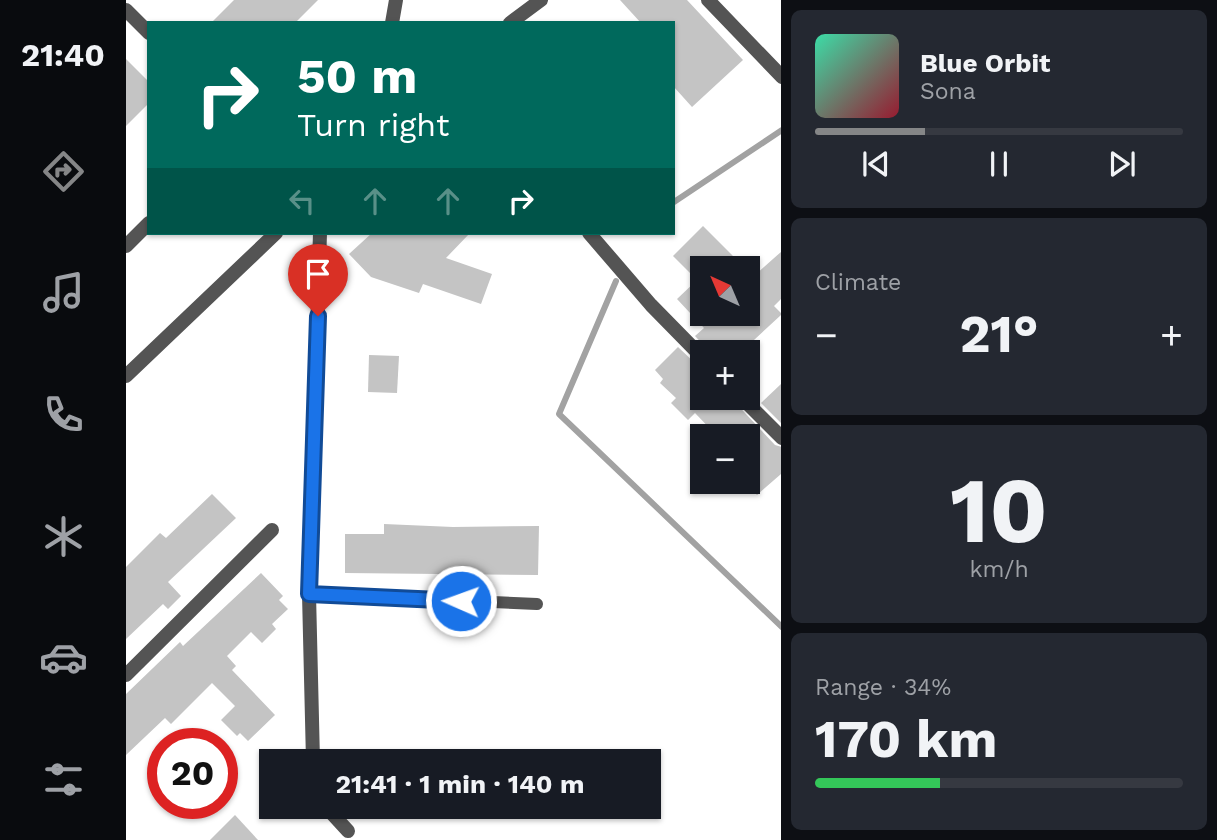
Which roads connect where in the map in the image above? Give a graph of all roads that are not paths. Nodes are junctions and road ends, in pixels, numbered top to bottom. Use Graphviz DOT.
graph roads {
  1 [pos="397,0"];
  2 [pos="541,0"];
  3 [pos="708,0"];
  4 [pos="126,10"];
  5 [pos="392,21"];
  6 [pos="513,21"];
  7 [pos="147,31"];
  8 [pos="781,77"];
  9 [pos="147,225"];
  10 [pos="274,235"];
  11 [pos="320,235"];
  12 [pos="591,235"];
  13 [pos="126,246"];
  14 [pos="690,345"];
  15 [pos="126,376"];
  16 [pos="753,410"];
  17 [pos="781,439"];
  18 [pos="272,530"];
  19 [pos="309,594"];
  20 [pos="537,604"];
  21 [pos="126,675"];
  22 [pos="313,749"];
  23 [pos="337,819"];
  24 [pos="348,831"];
  1 -- 5 [label="street"];
  2 -- 6 [label="street"];
  3 -- 8 [label="street"];
  4 -- 7 [label="street"];
  9 -- 13 [label="street"];
  10 -- 15 [label="street"];
  11 -- 19 [label="street"];
  12 -- 14 [label="street"];
  16 -- 17 [label="street"];
  18 -- 21 [label="street"];
  19 -- 20 [label="lane"];
  19 -- 22 [label="street"];
  23 -- 24 [label="street"];
}
